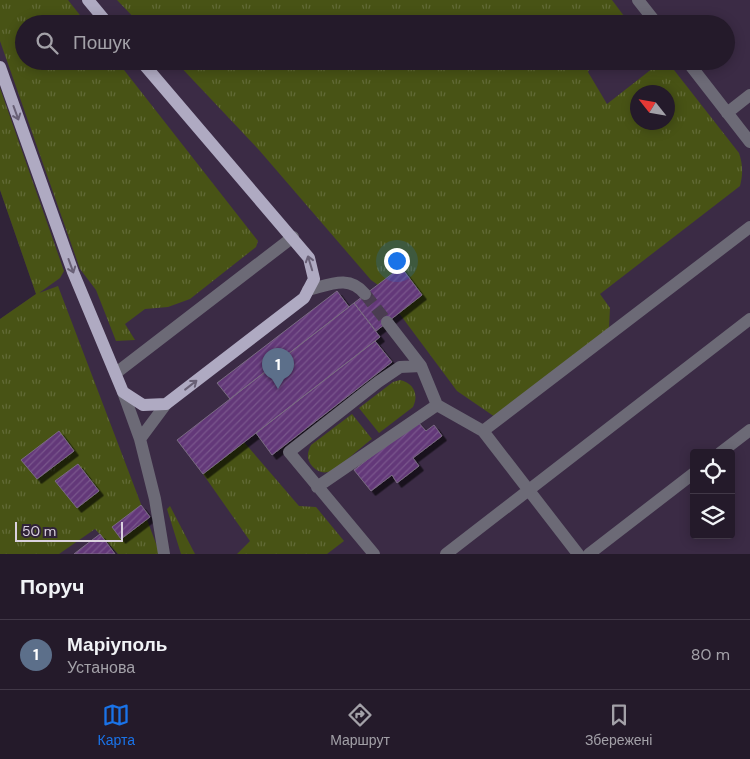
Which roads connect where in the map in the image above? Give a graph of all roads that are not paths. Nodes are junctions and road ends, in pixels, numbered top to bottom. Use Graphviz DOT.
graph roads {
  1 [pos="88,0"];
  2 [pos="638,0"];
  3 [pos="100,15"];
  4 [pos="650,15"];
  5 [pos="0,67"];
  6 [pos="149,70"];
  7 [pos="693,70"];
  8 [pos="750,95"];
  9 [pos="728,113"];
  10 [pos="749,139"];
  11 [pos="750,227"];
  12 [pos="292,237"];
  13 [pos="308,290"];
  14 [pos="365,294"];
  15 [pos="750,320"];
  16 [pos="387,322"];
  17 [pos="421,366"];
  18 [pos="116,373"];
  19 [pos="123,392"];
  20 [pos="166,404"];
  21 [pos="437,405"];
  22 [pos="750,430"];
  23 [pos="483,431"];
  24 [pos="140,439"];
  25 [pos="725,449"];
  26 [pos="690,476"];
  27 [pos="317,487"];
  28 [pos="529,490"];
  29 [pos="164,554"];
  30 [pos="374,554"];
  31 [pos="446,554"];
  32 [pos="578,554"];
  33 [pos="589,554"];
  1 -- 3 [label="main road"];
  2 -- 4 [label="street"];
  5 -- 18 [label="main road, one-way"];
  6 -- 12 [label="main road"];
  7 -- 9 [label="street"];
  8 -- 9 [label="street"];
  9 -- 10 [label="street"];
  11 -- 23 [label="street"];
  13 -- 12 [label="main road, one-way"];
  12 -- 18 [label="street"];
  13 -- 14 [label="street"];
  20 -- 13 [label="main road, one-way"];
  15 -- 28 [label="street"];
  16 -- 17 [label="street"];
  17 -- 21 [label="street"];
  17 -- 27 [label="street"];
  18 -- 19 [label="main road"];
  19 -- 20 [label="main road"];
  19 -- 24 [label="street"];
  20 -- 24 [label="street"];
  21 -- 23 [label="street"];
  21 -- 27 [label="street"];
  22 -- 25 [label="street"];
  23 -- 28 [label="street"];
  24 -- 29 [label="street"];
  26 -- 33 [label="street"];
  27 -- 30 [label="street"];
  28 -- 31 [label="street"];
  28 -- 32 [label="street"];
}
